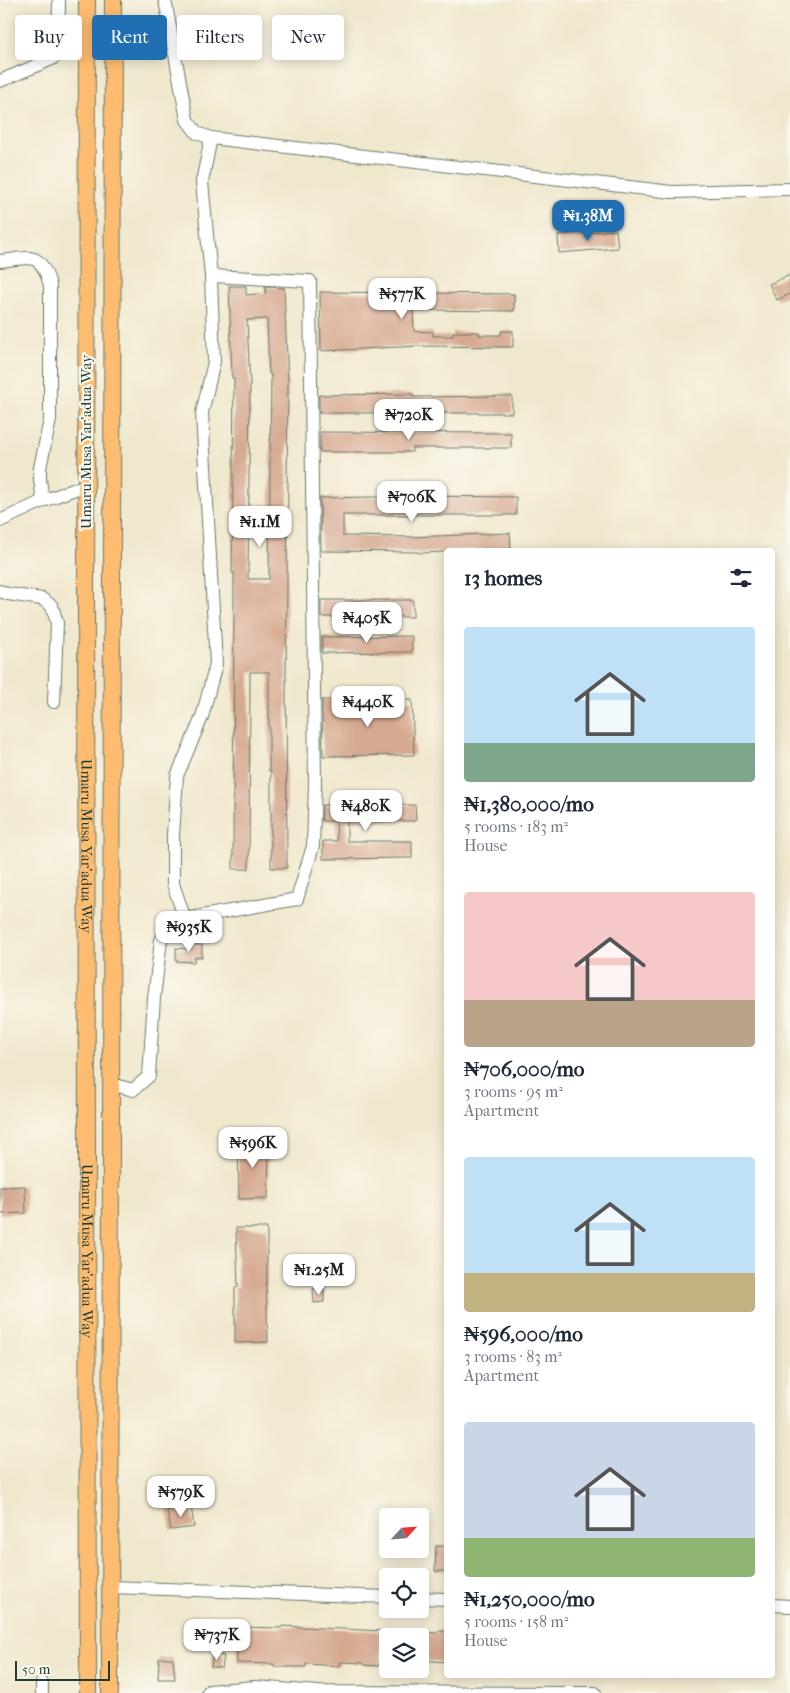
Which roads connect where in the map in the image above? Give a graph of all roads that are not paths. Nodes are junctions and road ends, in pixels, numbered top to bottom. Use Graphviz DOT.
graph roads {
  1 [pos="59,0"];
  2 [pos="87,0"];
  3 [pos="113,0"];
  4 [pos="165,0"];
  5 [pos="0,81"];
  6 [pos="210,138"];
  7 [pos="790,189"];
  8 [pos="0,261"];
  9 [pos="211,276"];
  10 [pos="86,485"];
  11 [pos="43,501"];
  12 [pos="0,521"];
  13 [pos="0,591"];
  14 [pos="54,702"];
  15 [pos="185,919"];
  16 [pos="111,1084"];
  17 [pos="110,1587"];
  18 [pos="379,1597"];
  19 [pos="429,1598"];
  20 [pos="444,1599"];
  21 [pos="775,1605"];
  22 [pos="790,1606"];
  23 [pos="318,1692"];
  24 [pos="410,1692"];
  25 [pos="88,1693"];
  26 [pos="110,1693"];
  27 [pos="208,1693"];
  28 [pos="595,1693"];
  1 -- 5 [label="street"];
  2 -- 10 [label="main road, Umaru Musa Yar'adua Way"];
  3 -- 16 [label="main road, Umaru Musa Yar'adua Way"];
  4 -- 6 [label="street"];
  6 -- 7 [label="street"];
  6 -- 9 [label="street"];
  8 -- 11 [label="street"];
  9 -- 15 [label="street"];
  9 -- 15 [label="street"];
  10 -- 11 [label="street"];
  10 -- 25 [label="main road, Umaru Musa Yar'adua Way"];
  11 -- 12 [label="street"];
  13 -- 14 [label="street"];
  15 -- 16 [label="street"];
  16 -- 17 [label="main road, Umaru Musa Yar'adua Way"];
  17 -- 18 [label="street"];
  17 -- 26 [label="main road, Umaru Musa Yar'adua Way"];
  19 -- 20 [label="street"];
  21 -- 22 [label="street"];
  23 -- 24 [label="street"];
  23 -- 27 [label="street"];
  24 -- 28 [label="street"];
}
